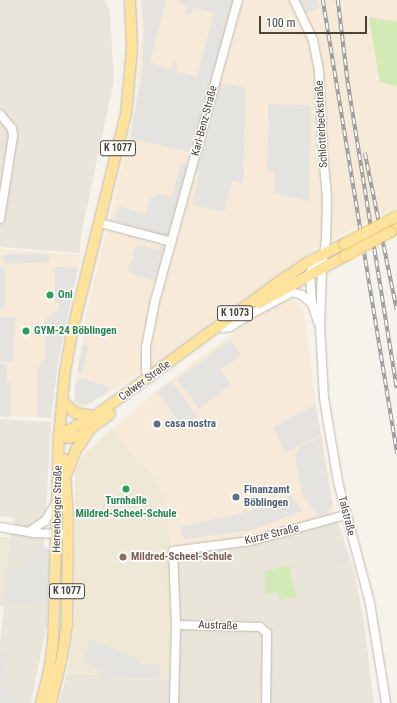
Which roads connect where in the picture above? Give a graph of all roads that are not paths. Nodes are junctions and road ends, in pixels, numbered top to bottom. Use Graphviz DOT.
graph roads {
  1 [pos="130,0"];
  2 [pos="238,0"];
  3 [pos="294,0"];
  4 [pos="0,114"];
  5 [pos="397,216"];
  6 [pos="0,219"];
  7 [pos="104,224"];
  8 [pos="394,230"];
  9 [pos="172,242"];
  10 [pos="324,254"];
  11 [pos="322,268"];
  12 [pos="310,274"];
  13 [pos="300,293"];
  14 [pos="312,304"];
  15 [pos="77,315"];
  16 [pos="320,326"];
  17 [pos="223,328"];
  18 [pos="150,378"];
  19 [pos="67,406"];
  20 [pos="95,416"];
  21 [pos="89,431"];
  22 [pos="63,434"];
  23 [pos="66,477"];
  24 [pos="58,500"];
  25 [pos="346,515"];
  26 [pos="0,526"];
  27 [pos="30,532"];
  28 [pos="62,534"];
  29 [pos="176,625"];
  30 [pos="41,703"];
  31 [pos="51,703"];
  32 [pos="174,703"];
  33 [pos="266,703"];
  34 [pos="386,703"];
  1 -- 7 [label="main road, Herrenberger Straße / K 1077"];
  2 -- 9 [label="street, Karl-Benz-Straße"];
  3 -- 10 [label="street, Schlotterbeckstraße"];
  4 -- 6 [label="street"];
  5 -- 10 [label="main road, Calwer Straße / K 1073, bridge"];
  7 -- 9 [label="street"];
  7 -- 15 [label="main road, Herrenberger Straße / K 1077"];
  8 -- 11 [label="main road, Calwer Straße / K 1073, bridge"];
  9 -- 18 [label="street, Karl-Benz-Straße"];
  10 -- 11 [label="street, Talstraße"];
  10 -- 12 [label="street"];
  10 -- 18 [label="main road, Calwer Straße / K 1073"];
  11 -- 12 [label="main road, Calwer Straße / K 1073"];
  11 -- 16 [label="street, Talstraße"];
  12 -- 14 [label="street, Talstraße"];
  12 -- 17 [label="main road, Calwer Straße / K 1073"];
  13 -- 14 [label="street, Talstraße"];
  13 -- 17 [label="street, Calwer Straße"];
  14 -- 16 [label="street, Talstraße"];
  15 -- 19 [label="main road, Herrenberger Straße / K 1077"];
  15 -- 22 [label="main road, Herrenberger Straße / K 1077"];
  16 -- 25 [label="street, Talstraße"];
  17 -- 21 [label="main road, Calwer Straße / K 1073"];
  18 -- 20 [label="main road, Calwer Straße / K 1073"];
  19 -- 20 [label="main road"];
  19 -- 22 [label="main road, Herrenberger Straße / K 1077"];
  20 -- 22 [label="main road, Calwer Straße / K 1073"];
  21 -- 22 [label="main road, Calwer Straße / K 1073"];
  21 -- 23 [label="main road, K 1073"];
  22 -- 23 [label="main road, Herrenberger Straße / K 1077"];
  22 -- 24 [label="main road, Herrenberger Straße / K 1077"];
  23 -- 28 [label="main road, Herrenberger Straße / K 1077"];
  24 -- 27 [label="street"];
  24 -- 28 [label="main road, Herrenberger Straße / K 1077"];
  25 -- 29 [label="street, Kurze Straße"];
  25 -- 34 [label="street, Talstraße"];
  26 -- 27 [label="street"];
  27 -- 28 [label="street"];
  28 -- 30 [label="main road, Herrenberger Straße / K 1077"];
  28 -- 31 [label="main road, Herrenberger Straße / K 1077"];
  29 -- 32 [label="street"];
  29 -- 33 [label="street, Austraße"];
}
